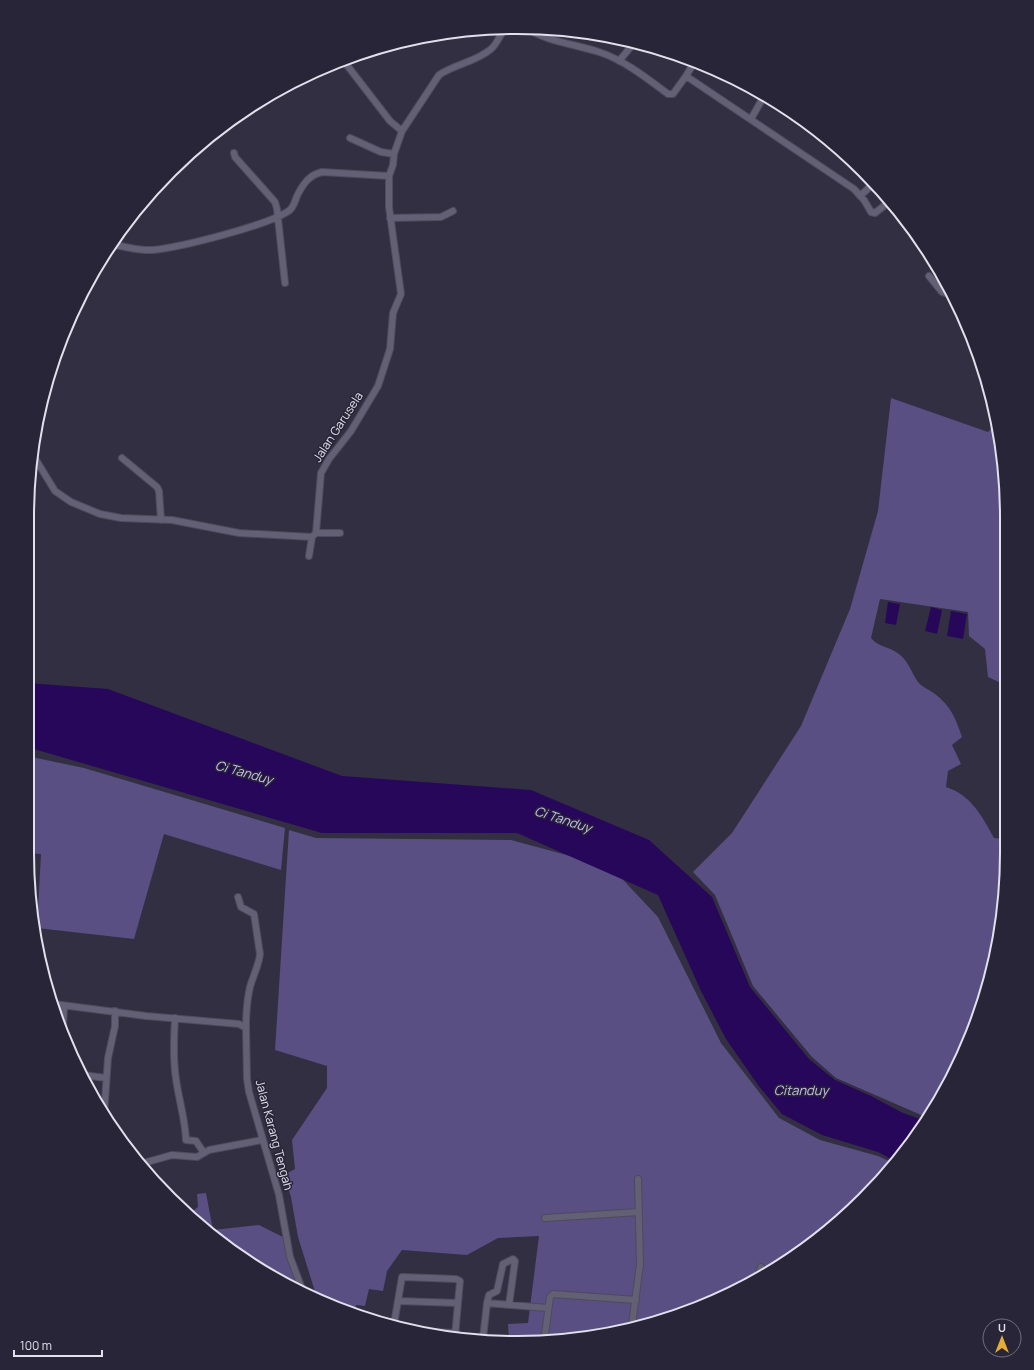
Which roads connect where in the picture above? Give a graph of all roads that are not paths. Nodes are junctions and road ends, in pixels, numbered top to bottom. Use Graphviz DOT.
graph roads {
  1 [pos="501,35"];
  2 [pos="541,35"];
  3 [pos="630,47"];
  4 [pos="619,61"];
  5 [pos="347,65"];
  6 [pos="691,67"];
  7 [pos="686,76"];
  8 [pos="761,101"];
  9 [pos="751,119"];
  10 [pos="402,131"];
  11 [pos="350,138"];
  12 [pos="234,153"];
  13 [pos="394,154"];
  14 [pos="389,176"];
  15 [pos="870,187"];
  16 [pos="860,196"];
  17 [pos="885,205"];
  18 [pos="453,211"];
  19 [pos="277,216"];
  20 [pos="390,218"];
  21 [pos="117,246"];
  22 [pos="928,276"];
  23 [pos="285,283"];
  24 [pos="944,293"];
  25 [pos="122,458"];
  26 [pos="37,462"];
  27 [pos="161,520"];
  28 [pos="340,533"];
  29 [pos="314,535"];
  30 [pos="309,556"];
  31 [pos="238,897"];
  32 [pos="59,1005"];
  33 [pos="64,1006"];
  34 [pos="115,1011"];
  35 [pos="63,1017"];
  36 [pos="175,1018"];
  37 [pos="246,1028"];
  38 [pos="89,1076"];
  39 [pos="106,1078"];
  40 [pos="105,1103"];
  41 [pos="262,1140"];
  42 [pos="204,1153"];
  43 [pos="147,1162"];
  44 [pos="638,1179"];
  45 [pos="639,1212"];
  46 [pos="545,1218"];
  47 [pos="300,1285"];
  48 [pos="497,1291"];
  49 [pos="510,1293"];
  50 [pos="636,1300"];
  51 [pos="398,1301"];
  52 [pos="458,1303"];
  53 [pos="487,1303"];
  54 [pos="509,1305"];
  55 [pos="548,1308"];
  56 [pos="395,1321"];
  57 [pos="632,1322"];
  58 [pos="456,1332"];
  59 [pos="484,1335"];
  60 [pos="545,1335"];
  1 -- 10 [label="street, Jalan Garusela"];
  2 -- 4 [label="street"];
  3 -- 4 [label="street"];
  4 -- 7 [label="street"];
  5 -- 10 [label="street"];
  6 -- 7 [label="street"];
  7 -- 9 [label="street"];
  8 -- 9 [label="street"];
  9 -- 16 [label="street"];
  10 -- 13 [label="street, Jalan Garusela"];
  11 -- 13 [label="street"];
  12 -- 19 [label="street"];
  13 -- 14 [label="street, Jalan Garusela"];
  14 -- 19 [label="street"];
  14 -- 20 [label="street, Jalan Garusela"];
  15 -- 16 [label="street"];
  16 -- 17 [label="street"];
  18 -- 20 [label="street"];
  19 -- 21 [label="street"];
  19 -- 23 [label="street"];
  20 -- 29 [label="street, Jalan Garusela"];
  22 -- 24 [label="street"];
  25 -- 27 [label="street"];
  26 -- 27 [label="street"];
  27 -- 29 [label="street"];
  28 -- 29 [label="street"];
  29 -- 30 [label="street, Jalan Garusela"];
  31 -- 37 [label="street, Jalan Karang Tengah"];
  32 -- 33 [label="street"];
  33 -- 34 [label="street"];
  33 -- 35 [label="street"];
  34 -- 36 [label="street"];
  34 -- 39 [label="street"];
  36 -- 37 [label="street"];
  36 -- 42 [label="street"];
  37 -- 41 [label="street, Jalan Karang Tengah"];
  38 -- 39 [label="street"];
  39 -- 40 [label="street"];
  41 -- 42 [label="street"];
  41 -- 47 [label="street, Jalan Karang Tengah"];
  42 -- 43 [label="street"];
  44 -- 45 [label="street"];
  45 -- 46 [label="street"];
  45 -- 50 [label="street"];
  48 -- 49 [label="street"];
  48 -- 49 [label="street"];
  48 -- 53 [label="street"];
  49 -- 54 [label="street"];
  50 -- 55 [label="street"];
  50 -- 57 [label="street"];
  51 -- 52 [label="street"];
  51 -- 52 [label="street"];
  51 -- 56 [label="street"];
  52 -- 58 [label="street"];
  53 -- 54 [label="street"];
  53 -- 59 [label="street"];
  54 -- 55 [label="street"];
  55 -- 60 [label="street"];
}
